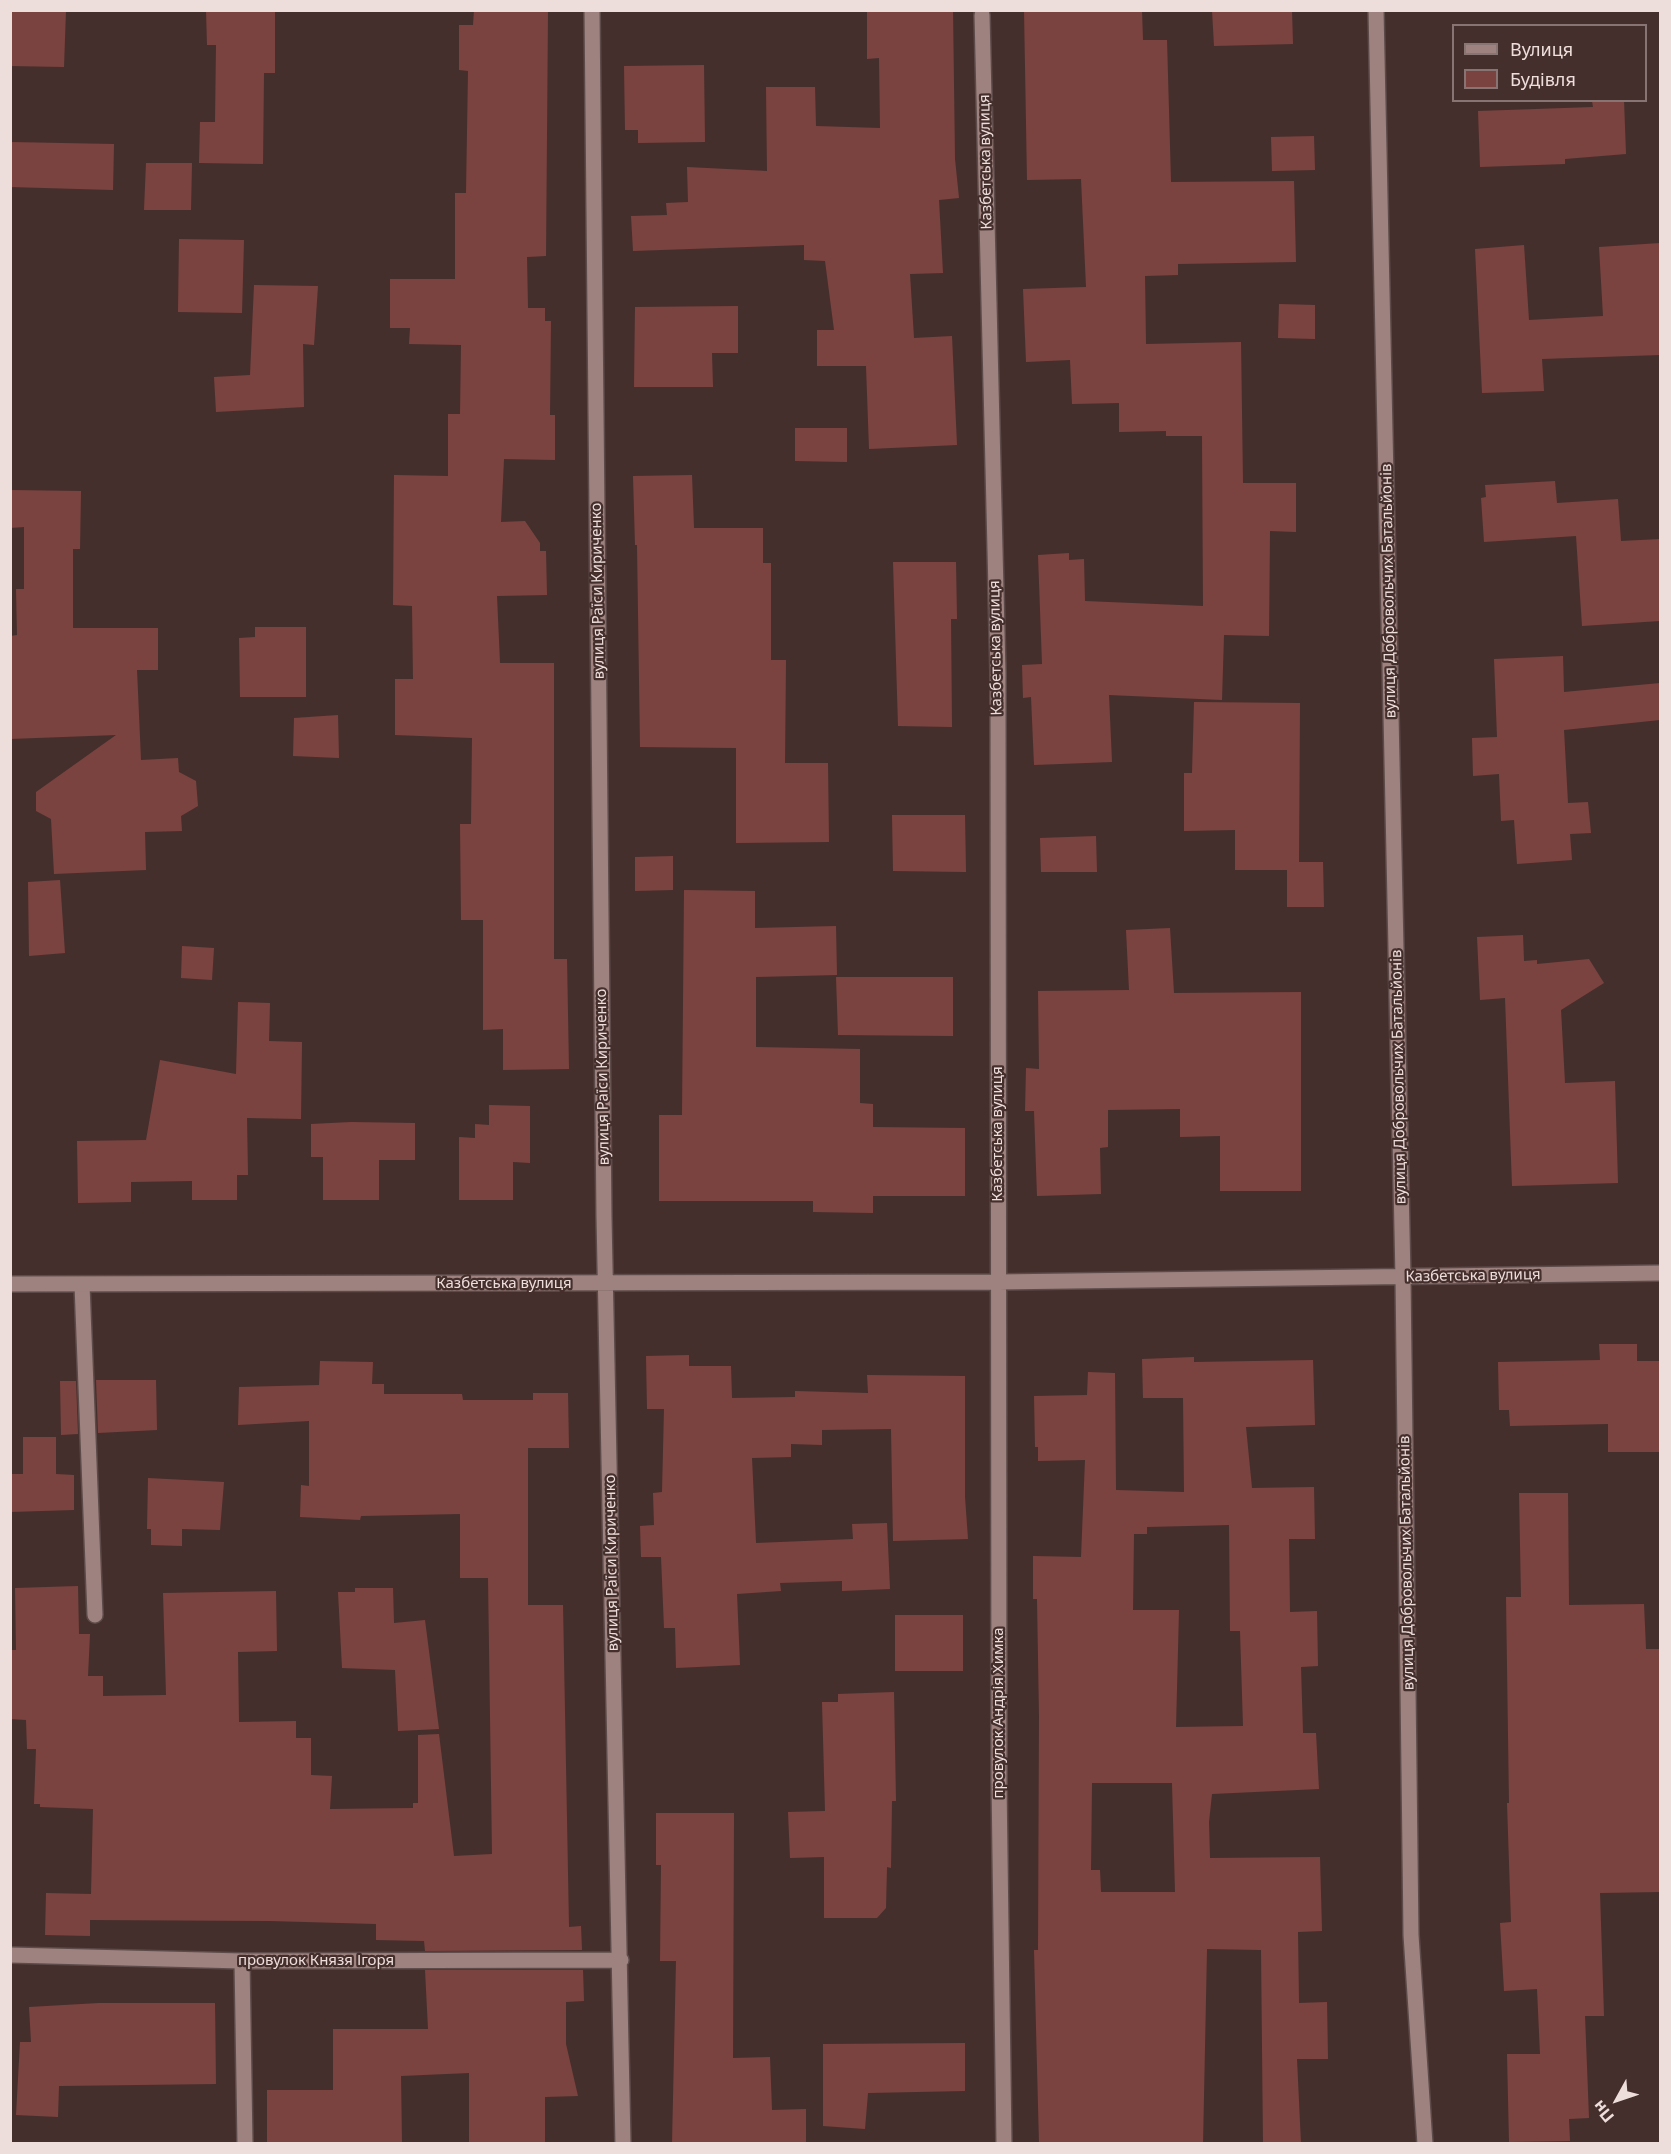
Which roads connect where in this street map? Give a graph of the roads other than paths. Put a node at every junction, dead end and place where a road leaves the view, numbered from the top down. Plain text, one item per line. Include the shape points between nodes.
1 (592, 10) edge
2 (1376, 10) edge
3 (982, 15) dead end
4 (1660, 1273) edge
5 (1403, 1277) junction
6 (998, 1282) junction
7 (605, 1283) junction
8 (10, 1284) edge
9 (82, 1285) junction
10 (95, 1615) dead end
11 (10, 1955) edge
12 (621, 1960) junction
13 (243, 1961) junction
14 (245, 2144) edge
15 (623, 2144) edge
16 (1004, 2144) edge
17 (1425, 2144) edge

1 - 7 street, вулиця Раїси Кириченко
2 - 5 street, вулиця Добровольчих Батальйонів
3 - 6 street, Казбетська вулиця via 998,673
4 - 5 street, Казбетська вулиця
5 - 6 street, Казбетська вулиця
5 - 17 street, вулиця Добровольчих Батальйонів via 1412,1935
6 - 7 street, Казбетська вулиця
6 - 16 street, провулок Андрія Химка
7 - 9 street, Казбетська вулиця
7 - 12 street, вулиця Раїси Кириченко
8 - 9 street, Казбетська вулиця
9 - 10 street
11 - 13 street, провулок Князя Ігоря
12 - 13 street, провулок Князя Ігоря
12 - 15 street, вулиця Раїси Кириченко
13 - 14 street

